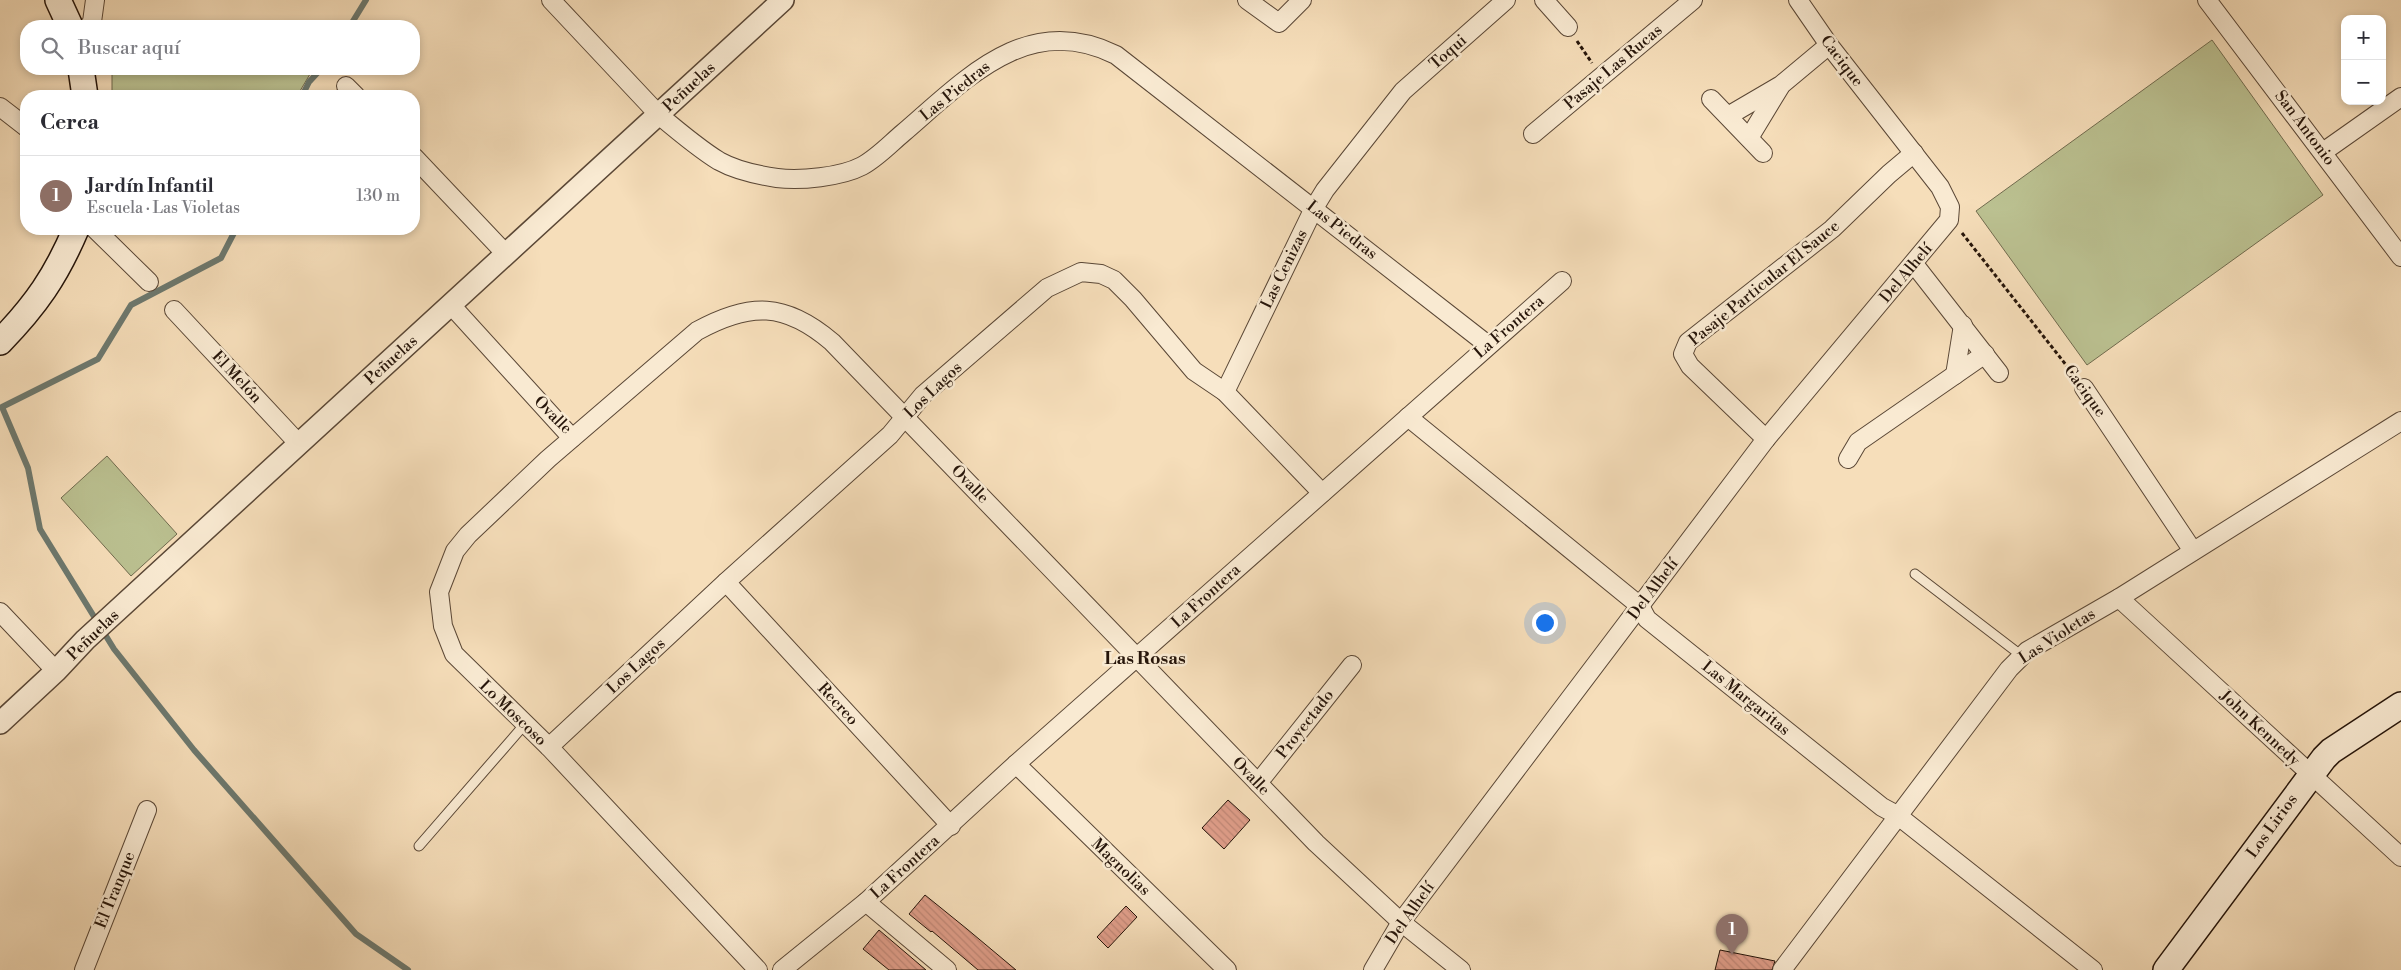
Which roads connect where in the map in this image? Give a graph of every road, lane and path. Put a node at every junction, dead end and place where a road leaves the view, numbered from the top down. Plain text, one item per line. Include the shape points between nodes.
1 (58, 0) edge
2 (95, 0) edge
3 (551, 0) edge
4 (783, 0) edge
5 (1247, 0) edge
6 (1302, 0) edge
7 (1506, 0) edge
8 (1544, 0) edge
9 (1693, 0) edge
10 (1798, 0) edge
11 (2215, 3) edge
12 (67, 20) edge
13 (92, 20) edge
14 (1568, 27) joint
15 (1829, 45) junction
16 (82, 75) edge
17 (1601, 76) junction
18 (1781, 85) junction
19 (83, 90) edge
20 (2401, 97) edge
21 (1711, 99) dead end
22 (1390, 104) joint
23 (0, 108) edge
24 (659, 115) junction
25 (1728, 116) junction
26 (20, 123) edge
27 (1534, 134) dead end
28 (1749, 138) junction
29 (1763, 152) dead end
30 (2323, 152) junction
31 (1914, 153) junction
32 (420, 163) edge
33 (1314, 208) junction
34 (1949, 220) joint
35 (73, 235) edge
36 (100, 235) edge
37 (1968, 239) dead end
38 (506, 254) junction
39 (2401, 257) edge
40 (1914, 264) junction
41 (1562, 281) dead end
42 (149, 282) dead end
43 (451, 305) junction
44 (174, 310) dead end
45 (1963, 325) junction
46 (0, 342) edge
47 (1488, 345) junction
48 (1985, 354) junction
49 (1999, 373) dead end
50 (1954, 375) junction
51 (2084, 388) joint
52 (1225, 392) junction
53 (905, 416) junction
54 (1408, 418) junction
55 (2401, 421) edge
56 (572, 438) junction
57 (1766, 439) junction
58 (299, 444) junction
59 (1848, 459) dead end
60 (1322, 493) junction
61 (2193, 551) junction
62 (1916, 574) dead end
63 (726, 582) junction
64 (2118, 598) junction
65 (1640, 606) junction
66 (0, 612) edge
67 (2022, 656) junction
68 (1136, 659) junction
69 (1352, 665) dead end
70 (56, 671) junction
71 (2401, 705) edge
72 (0, 723) edge
73 (525, 724) junction
74 (549, 747) junction
75 (1016, 764) junction
76 (2310, 774) junction
77 (1258, 783) junction
78 (147, 810) dead end
79 (1897, 815) junction
80 (950, 826) junction
81 (419, 846) dead end
82 (2401, 857) edge
83 (866, 902) junction
84 (1401, 922) junction
85 (84, 970) edge
86 (758, 970) edge
87 (782, 970) edge
88 (947, 970) edge
89 (1227, 970) edge
90 (1373, 970) edge
91 (1460, 970) edge
92 (1782, 970) edge
93 (2093, 970) edge
94 (2166, 970) edge

1 - 12 main road
2 - 13 street
3 - 24 street, Las Piedras
4 - 24 street, Peñuelas
5 - 6 street via 1278,23
7 - 22 street, Toqui
8 - 14 street
9 - 17 street, Pasaje Las Rucas
10 - 15 street, Cacique
11 - 30 street, San Antonio
14 - 17 path
15 - 18 street
15 - 31 street, Cacique
16 - 19 main road
17 - 27 street, Pasaje Las Rucas
18 - 25 street
18 - 28 street
20 - 30 street
21 - 25 street
22 - 33 street, Las Cenizas
23 - 26 street
24 - 33 street, Las Piedras via 720,161 750,174 790,180 830,176 862,166 975,71 1003,53 1034,42 1070,40 1094,44 1116,55
24 - 38 street, Peñuelas
25 - 28 street
28 - 29 street
30 - 39 street, San Antonio
31 - 34 street, Cacique via 1943,193 1950,207
31 - 57 street, Pasaje Particular El Sauce via 1832,229 1688,342 1683,354 1690,366
32 - 38 street
33 - 47 street, Las Piedras
33 - 52 street, Las Cenizas
34 - 40 street, Del Alhelí
35 - 46 main road via 46,289 29,313
36 - 42 street
37 - 51 path, Cacique
38 - 43 street, Peñuelas
40 - 45 street
40 - 57 street, Del Alhelí
41 - 47 street, La Frontera
43 - 56 street, Ovalle
43 - 58 street, Peñuelas
44 - 58 street, El Melón
45 - 48 street
45 - 50 street
47 - 54 street, La Frontera
48 - 49 street
48 - 50 street
50 - 59 street via 1858,442
51 - 61 street, Cacique
52 - 53 street, Los Lagos via 1194,371 1114,280 1101,274 1081,272 1046,288 923,395
52 - 60 street, Los Lagos
53 - 56 street, Ovalle via 816,329 794,316 756,309 718,320 697,331
53 - 63 street, Los Lagos via 890,435
53 - 68 street, Ovalle
54 - 60 street, La Frontera
54 - 65 street, Las Margaritas
55 - 61 street, Las Violetas
56 - 73 street, Lo Moscoso via 468,535 455,551 439,592 444,626 454,654
57 - 65 street, Del Alhelí
58 - 70 street, Peñuelas via 85,640
60 - 68 street, La Frontera
61 - 64 street, Las Violetas
62 - 67 lane
63 - 74 street, Los Lagos
63 - 80 street, Recreo
64 - 67 street, Las Violetas
64 - 76 street, John Kennedy
65 - 79 street, Las Margaritas via 1647,619 1882,807
65 - 84 street, Del Alhelí
66 - 70 street
67 - 79 street, Las Violetas via 2008,669
68 - 75 street, La Frontera
68 - 77 street, Ovalle
69 - 77 street, Proyectado
70 - 72 street, Peñuelas
71 - 76 main road, Los Lirios via 2331,750
73 - 74 street, Lo Moscoso
73 - 81 lane
74 - 86 street, Lo Moscoso
75 - 80 street, La Frontera
75 - 89 street, Magnolias
76 - 82 street, John Kennedy
76 - 94 main road, Los Lirios
77 - 84 street, Ovalle via 1316,843
78 - 85 street, El Tranque
79 - 92 street, Las Violetas
79 - 93 street, Las Margaritas
80 - 83 street, La Frontera
83 - 87 street, La Frontera
83 - 88 street
84 - 90 street, Del Alhelí
84 - 91 street, Ovalle

